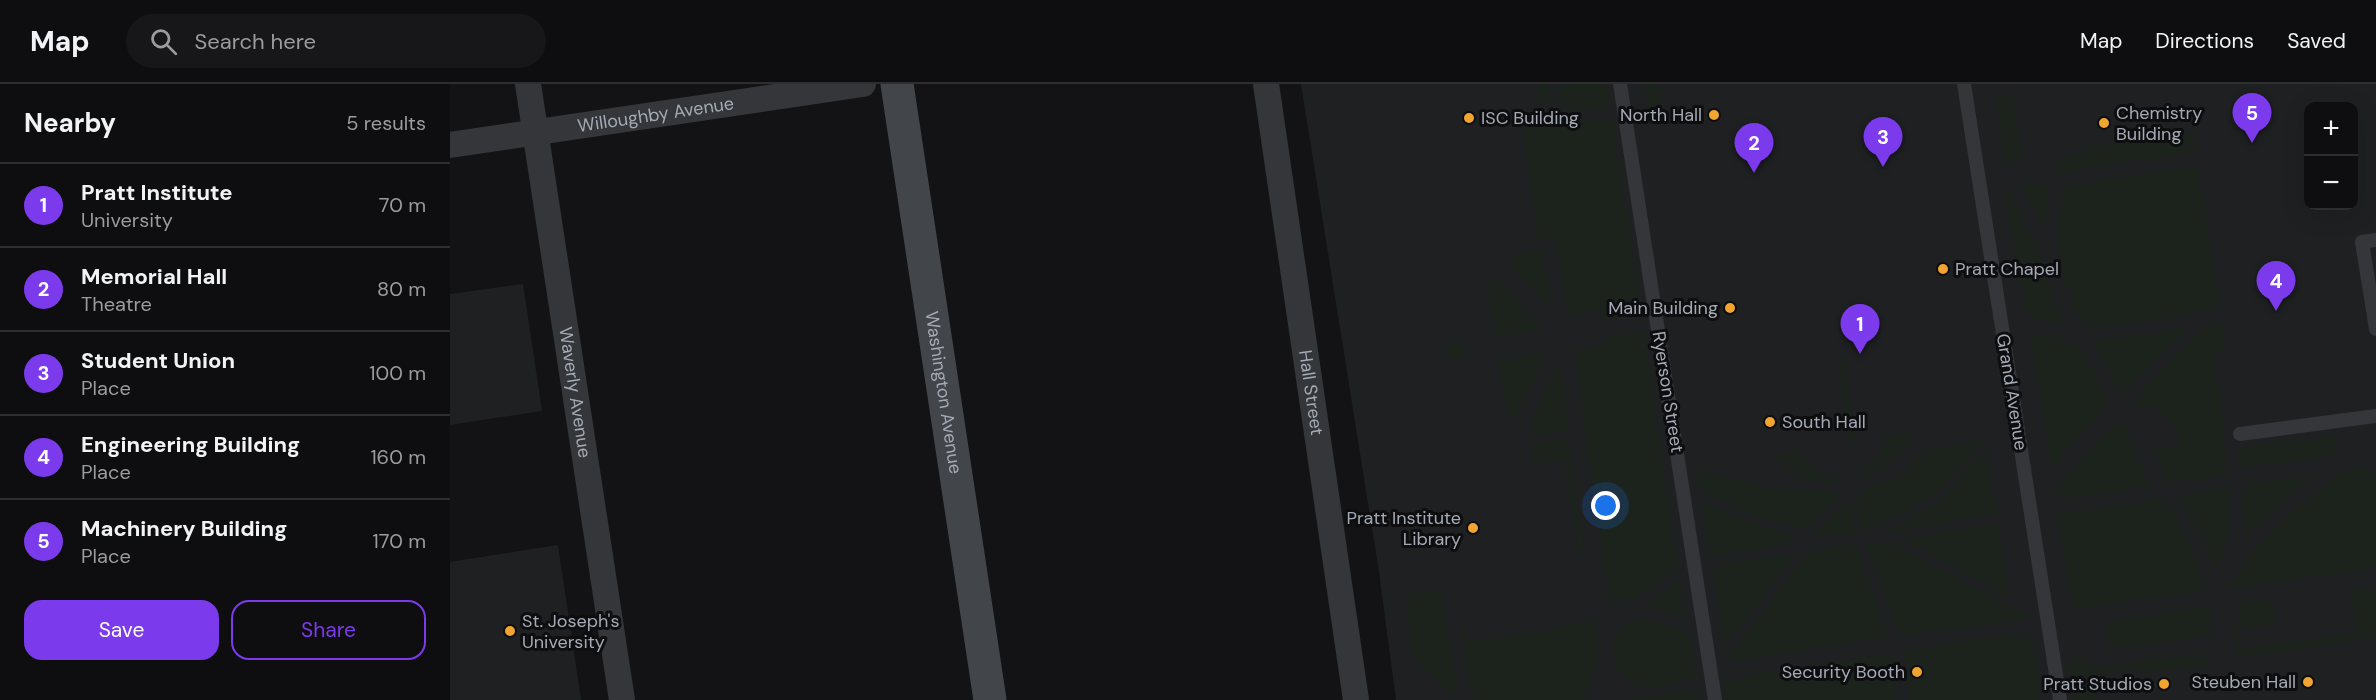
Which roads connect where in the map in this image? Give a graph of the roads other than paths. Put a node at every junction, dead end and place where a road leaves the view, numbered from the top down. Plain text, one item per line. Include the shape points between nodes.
1 (528, 84) edge
2 (863, 84) edge
3 (897, 84) edge
4 (1266, 84) edge
5 (1620, 84) edge
6 (1964, 84) edge
7 (536, 134) junction
8 (450, 145) edge
9 (2369, 241) edge
10 (2376, 329) edge
11 (2376, 416) edge
12 (2240, 434) dead end
13 (622, 700) edge
14 (990, 700) edge
15 (1356, 700) edge
16 (1715, 700) edge
17 (2060, 700) edge

1 - 7 street, Waverly Avenue
2 - 7 street, Willoughby Avenue
3 - 14 main road, Washington Avenue
4 - 15 street, Hall Street
5 - 16 lane, Ryerson Street
6 - 17 lane, Grand Avenue
7 - 8 street, Willoughby Avenue
7 - 13 street, Waverly Avenue
9 - 10 lane
11 - 12 lane

